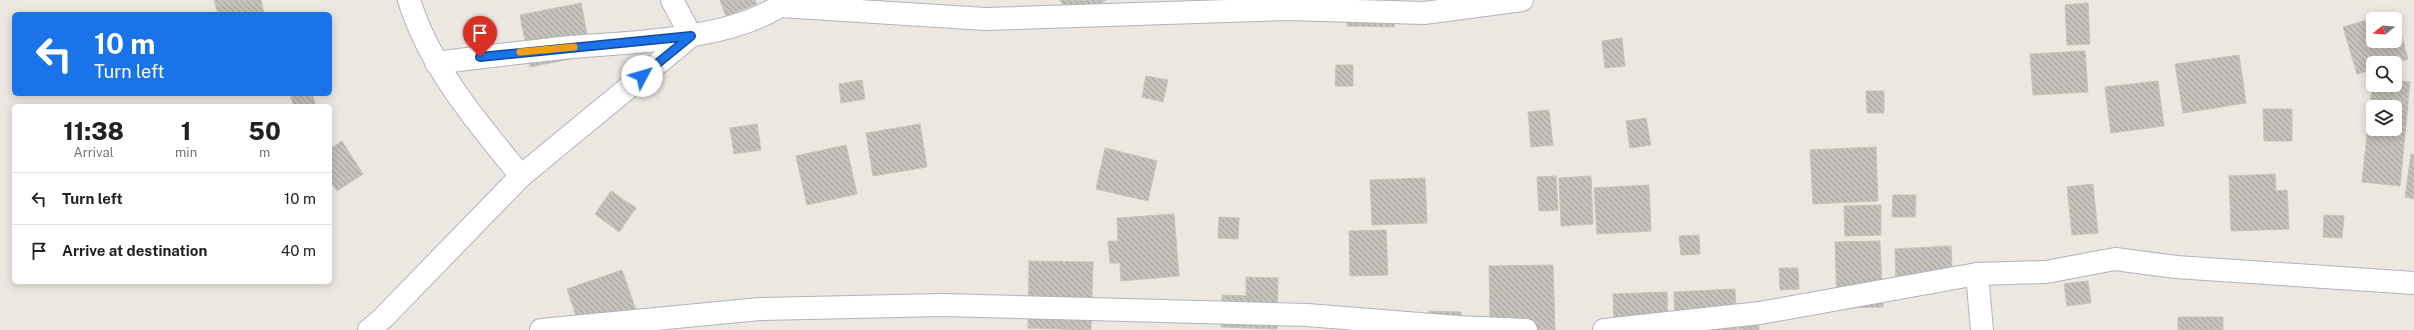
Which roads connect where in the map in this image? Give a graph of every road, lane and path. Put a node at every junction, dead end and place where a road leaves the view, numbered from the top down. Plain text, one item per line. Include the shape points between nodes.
1 (409, 0) edge
2 (672, 0) edge
3 (1522, 0) edge
4 (784, 3) edge
5 (691, 36) junction
6 (436, 63) junction
7 (521, 176) junction
8 (1977, 274) junction
9 (2414, 283) edge
10 (1170, 321) edge
11 (1307, 322) edge
12 (1761, 322) edge
13 (369, 330) edge
14 (541, 330) edge
15 (1526, 330) edge
16 (1604, 330) edge
17 (1982, 330) edge

1 - 6 street
2 - 5 street
3 - 4 street via 1424,13 1288,9 985,19
4 - 5 street via 740,24
5 - 6 street via 510,53
5 - 7 street
6 - 7 street via 475,120
7 - 13 street
8 - 9 street via 2046,272 2115,259 2176,266
8 - 12 street
8 - 17 street
10 - 11 street
10 - 14 street via 943,305 760,309
11 - 15 street
12 - 16 street

